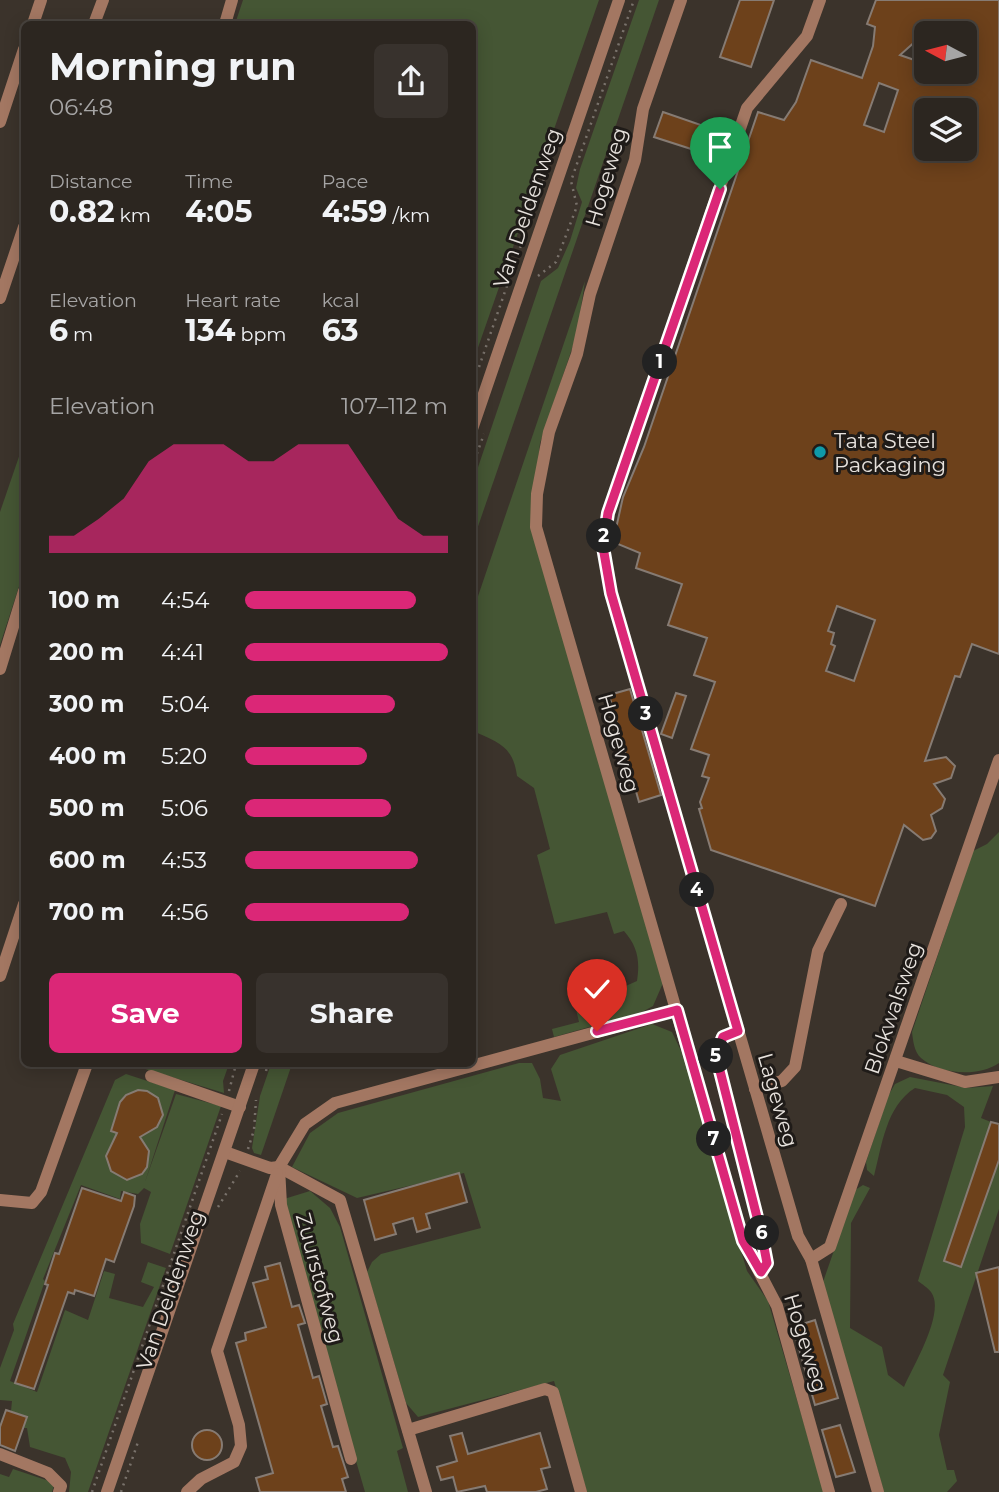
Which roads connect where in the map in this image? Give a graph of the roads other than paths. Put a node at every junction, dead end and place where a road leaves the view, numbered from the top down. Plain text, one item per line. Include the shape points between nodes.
1 (41, 0) edge
2 (103, 0) edge
3 (232, 0) edge
4 (619, 0) edge
5 (681, 0) edge
6 (820, 0) edge
7 (34, 21) edge
8 (95, 21) edge
9 (226, 21) edge
10 (21, 58) edge
11 (0, 74) edge
12 (14, 79) junction
13 (0, 122) edge
14 (21, 236) edge
15 (0, 298) edge
16 (479, 429) edge
17 (21, 602) edge
18 (0, 668) edge
19 (999, 760) edge
20 (841, 904) dead end
21 (21, 913) edge
22 (0, 976) edge
23 (677, 1010) junction
24 (738, 1031) junction
25 (895, 1061) junction
26 (476, 1065) edge
27 (86, 1067) edge
28 (253, 1067) edge
29 (467, 1067) edge
30 (151, 1076) dead end
31 (999, 1077) edge
32 (755, 1089) junction
33 (240, 1107) junction
34 (225, 1153) junction
35 (279, 1167) junction
36 (0, 1200) edge
37 (811, 1259) junction
38 (761, 1272) junction
39 (408, 1430) junction
40 (0, 1454) edge
41 (351, 1459) dead end
42 (59, 1492) edge
43 (107, 1492) edge
44 (187, 1492) edge
45 (426, 1492) edge
46 (580, 1492) edge
47 (829, 1492) edge
48 (878, 1492) edge

1 - 7 lane
2 - 8 lane
3 - 9 lane
4 - 16 lane, Van Deldenweg
5 - 23 lane, Hogeweg via 643,110 635,160 549,432 536,527
6 - 24 lane, Lageweg via 807,36 747,108 608,513 603,547 611,593
10 - 12 lane
11 - 12 lane
12 - 13 lane
14 - 15 lane
17 - 18 lane
19 - 25 lane, Blokwalsweg
20 - 32 lane via 818,951 795,1067 782,1081
21 - 22 lane
23 - 26 lane
23 - 38 lane, Hogeweg via 743,1241
24 - 32 lane, Lageweg
24 - 38 lane via 723,1037 716,1055 762,1237 767,1263
25 - 31 lane via 965,1082
25 - 37 lane, Blokwalsweg via 830,1247
27 - 36 lane via 41,1192 32,1203
28 - 33 lane, Van Deldenweg
29 - 35 lane via 335,1103 305,1124
30 - 33 lane
32 - 37 lane, Lageweg via 798,1236
33 - 34 lane, Van Deldenweg
34 - 35 lane
34 - 43 lane, Van Deldenweg
35 - 39 lane via 340,1200
35 - 41 lane, Zuurstofweg via 284,1227
35 - 44 lane via 217,1351 241,1446 233,1462
37 - 48 lane, Lageweg
38 - 47 lane, Hogeweg via 777,1306
39 - 45 lane
39 - 46 lane via 545,1389 553,1392
40 - 42 lane via 48,1473 61,1486

